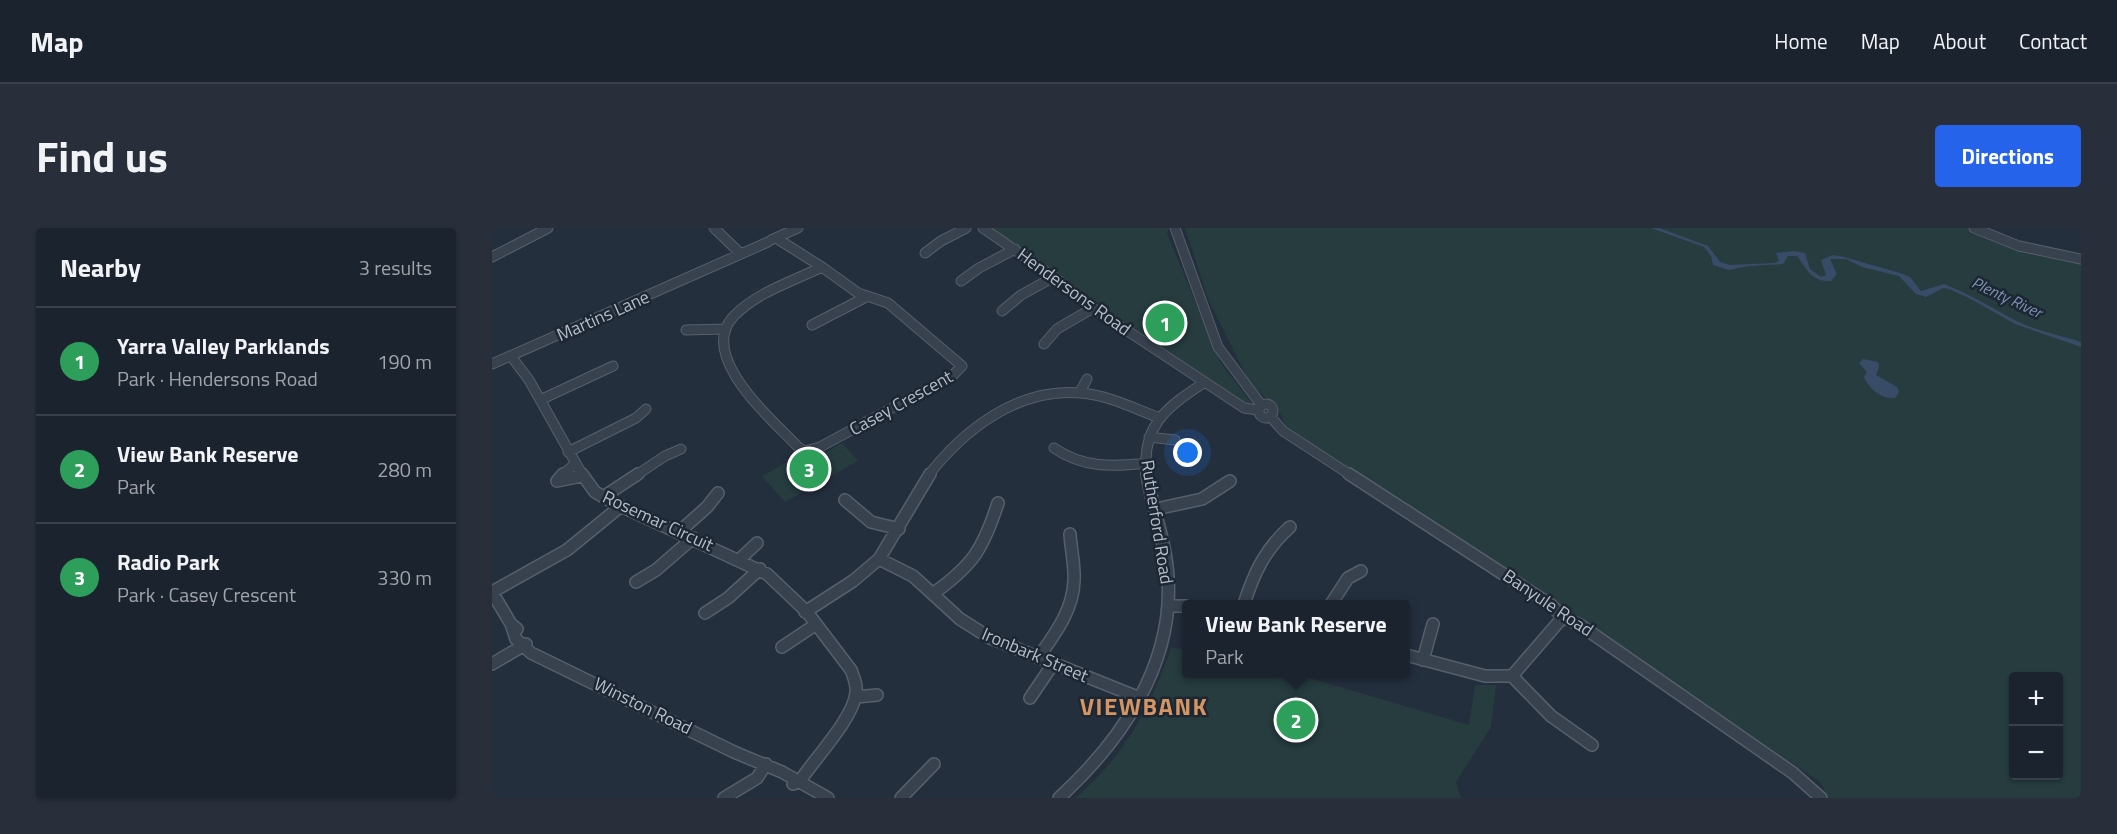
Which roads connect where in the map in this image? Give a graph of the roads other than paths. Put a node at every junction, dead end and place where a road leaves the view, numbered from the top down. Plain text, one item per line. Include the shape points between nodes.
1 (548, 228) edge
2 (714, 228) edge
3 (798, 228) edge
4 (966, 228) edge
5 (982, 228) edge
6 (1175, 228) edge
7 (1974, 228) edge
8 (775, 238) junction
9 (1015, 249) junction
10 (739, 251) junction
11 (926, 253) dead end
12 (492, 256) edge
13 (2081, 259) edge
14 (820, 266) junction
15 (1052, 278) junction
16 (961, 281) dead end
17 (866, 297) junction
18 (1093, 308) junction
19 (1002, 311) dead end
20 (810, 325) dead end
21 (725, 329) junction
22 (686, 330) dead end
23 (1044, 344) dead end
24 (512, 356) junction
25 (492, 364) edge
26 (613, 366) dead end
27 (1087, 379) dead end
28 (1205, 382) junction
29 (1080, 392) junction
30 (540, 400) junction
31 (1260, 408) junction
32 (646, 409) dead end
33 (1160, 417) junction
34 (1149, 436) junction
35 (1175, 440) dead end
36 (1054, 448) dead end
37 (681, 449) dead end
38 (568, 452) junction
39 (1146, 463) junction
40 (575, 464) junction
41 (582, 476) junction
42 (1230, 481) dead end
43 (718, 493) dead end
44 (603, 497) junction
45 (845, 500) dead end
46 (998, 503) dead end
47 (621, 507) junction
48 (1156, 509) junction
49 (1290, 527) dead end
50 (898, 529) junction
51 (679, 532) junction
52 (1070, 534) dead end
53 (693, 538) junction
54 (757, 543) dead end
55 (740, 559) junction
56 (879, 559) junction
57 (760, 569) junction
58 (1361, 571) dead end
59 (636, 582) dead end
60 (492, 592) edge
61 (934, 593) junction
62 (1245, 600) edge
63 (1334, 600) edge
64 (1168, 606) junction
65 (1182, 606) edge
66 (805, 612) junction
67 (705, 613) dead end
68 (1563, 617) junction
69 (1433, 624) dead end
70 (815, 625) junction
71 (523, 646) junction
72 (782, 647) dead end
73 (1410, 656) edge
74 (1038, 657) junction
75 (1423, 660) junction
76 (492, 664) edge
77 (1053, 664) junction
78 (1512, 676) junction
79 (877, 695) dead end
80 (856, 697) junction
81 (1030, 698) dead end
82 (1140, 698) junction
83 (1592, 745) dead end
84 (934, 764) dead end
85 (763, 767) junction
86 (796, 781) junction
87 (724, 798) edge
88 (828, 798) edge
89 (901, 798) edge
90 (1059, 798) edge
91 (1821, 798) edge

1 - 12 street
2 - 10 street
3 - 8 street, Martins Lane
4 - 11 street
5 - 9 street, Hendersons Road
6 - 31 street via 1218,347
7 - 13 street via 2019,246
8 - 10 street, Martins Lane
8 - 14 street, Casey Crescent
9 - 15 street, Hendersons Road
9 - 16 street
10 - 24 street, Martins Lane via 714,266
14 - 17 street, Casey Crescent
14 - 21 street via 744,308
15 - 18 street, Hendersons Road
15 - 19 street
17 - 20 street
17 - 21 street, Casey Crescent via 891,305 962,368 812,451 801,449 736,380 724,340
18 - 23 street via 1057,329
18 - 28 street, Hendersons Road
21 - 22 street
24 - 25 street, Martins Lane
24 - 30 street, Rosemar Circuit
26 - 30 street
27 - 29 street
28 - 31 street, Hendersons Road via 1244,408
28 - 33 street, Rutherford Road
29 - 33 street
29 - 50 street via 1034,397 979,426 934,468
30 - 38 street, Rosemar Circuit
31 - 68 street, Banyule Road via 1262,416 1270,416 1283,430 1551,605
32 - 38 street via 636,418
33 - 34 street, Rutherford Road
34 - 35 street
34 - 39 street, Rutherford Road
36 - 39 street via 1067,458 1094,466
37 - 44 street
38 - 40 street, Rosemar Circuit
39 - 48 street, Rutherford Road
40 - 41 street, Rosemar Circuit
40 - 41 street via 557,481
41 - 44 street, Rosemar Circuit
42 - 48 street via 1202,499
43 - 51 street
44 - 47 street, Rosemar Circuit
45 - 50 street via 871,522
46 - 61 street via 979,553 960,574
47 - 51 street, Rosemar Circuit
47 - 60 street via 567,550
48 - 64 street, Rutherford Road via 1168,561
49 - 62 street via 1269,544
50 - 56 street
51 - 53 street, Rosemar Circuit
52 - 74 street via 1074,580 1071,602
53 - 55 street, Rosemar Circuit
53 - 59 street
54 - 55 street
55 - 57 street, Rosemar Circuit
56 - 61 street, Ironbark Street via 913,576
56 - 66 street
57 - 66 street, Rosemar Circuit via 784,586
57 - 67 street
58 - 63 street via 1348,578
60 - 71 street
61 - 74 street, Ironbark Street via 973,629
64 - 65 street
64 - 82 street, Rutherford Road via 1160,648
66 - 70 street, Rosemar Circuit
68 - 78 street
68 - 91 street, Banyule Road via 1580,624 1793,773
69 - 75 street
70 - 72 street
70 - 80 street, Rosemar Circuit via 854,675
71 - 76 street
71 - 85 street, Winston Road via 534,655
73 - 75 street
74 - 77 street, Ironbark Street
75 - 78 street via 1485,676
77 - 81 street
77 - 82 street, Ironbark Street
78 - 83 street via 1551,716
79 - 80 street
80 - 86 street via 845,721
82 - 90 street, Rutherford Road via 1107,751
84 - 89 street
85 - 86 street, Winston Road
85 - 87 street via 757,778
86 - 88 street, Winston Road

